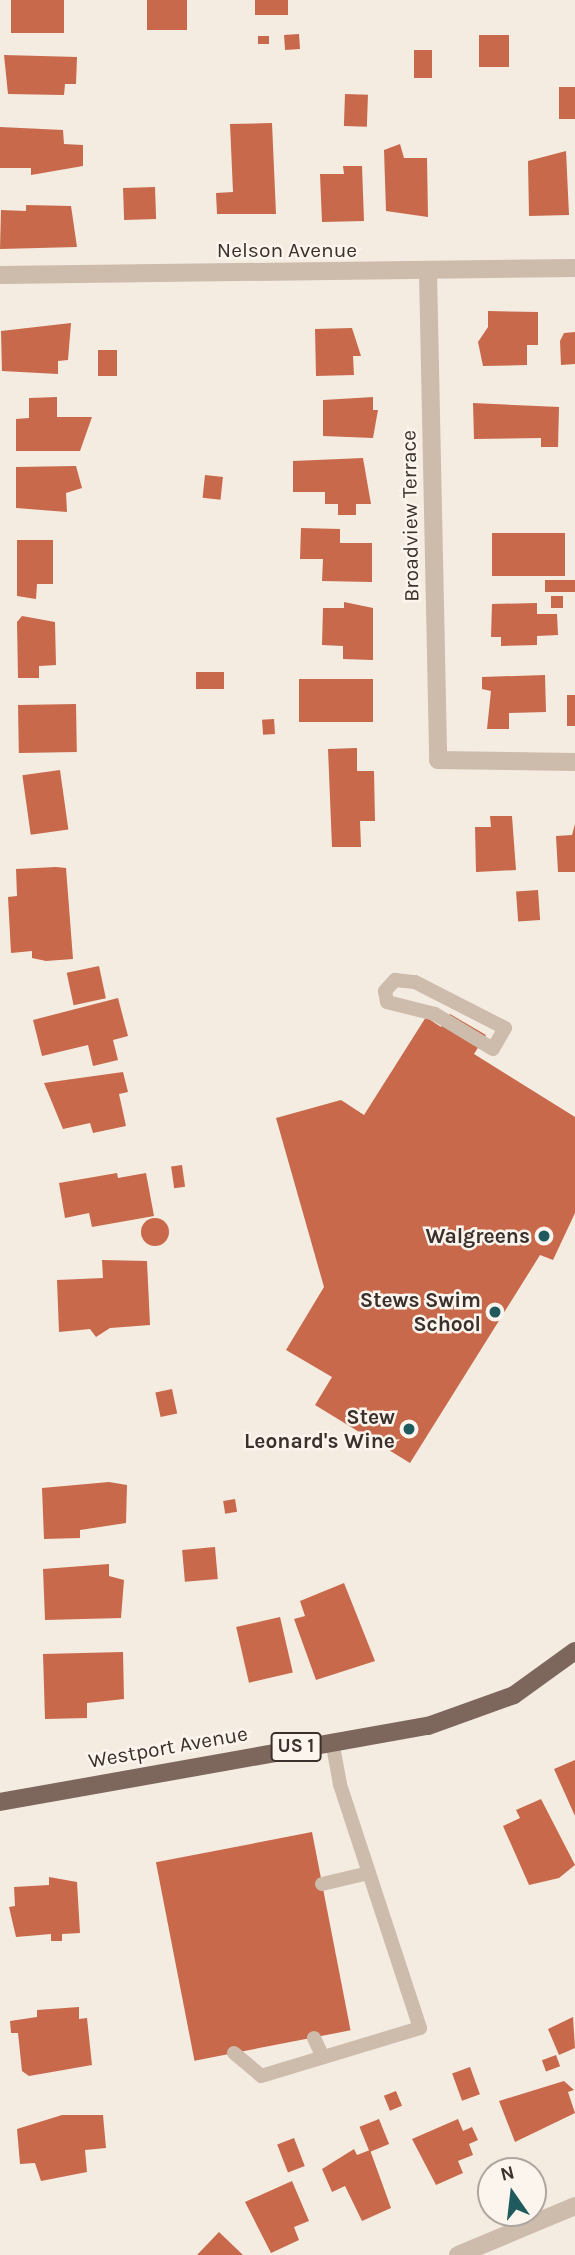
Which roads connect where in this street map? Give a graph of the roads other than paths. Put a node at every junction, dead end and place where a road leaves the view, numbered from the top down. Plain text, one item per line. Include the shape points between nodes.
1 (575, 268) edge
2 (428, 272) junction
3 (0, 275) edge
4 (575, 762) edge
5 (505, 1028) joint
6 (575, 1651) edge
7 (332, 1741) junction
8 (0, 1802) edge
9 (369, 1872) junction
10 (321, 1884) dead end
11 (314, 2038) dead end
12 (234, 2053) dead end
13 (323, 2057) junction
14 (575, 2206) edge
15 (458, 2255) edge

1 - 2 street, Nelson Avenue
2 - 3 street, Nelson Avenue
2 - 4 street, Broadview Terrace via 438,760
5 - 5 lane via 493,1048 435,1014 387,1002 385,991 396,980 415,982
6 - 7 main road, Westport Avenue / US 1 via 514,1695 428,1726
7 - 8 main road, Westport Avenue / US 1
7 - 9 lane
9 - 10 lane
9 - 13 lane via 420,2028
11 - 13 lane
12 - 13 lane via 261,2076
14 - 15 street

